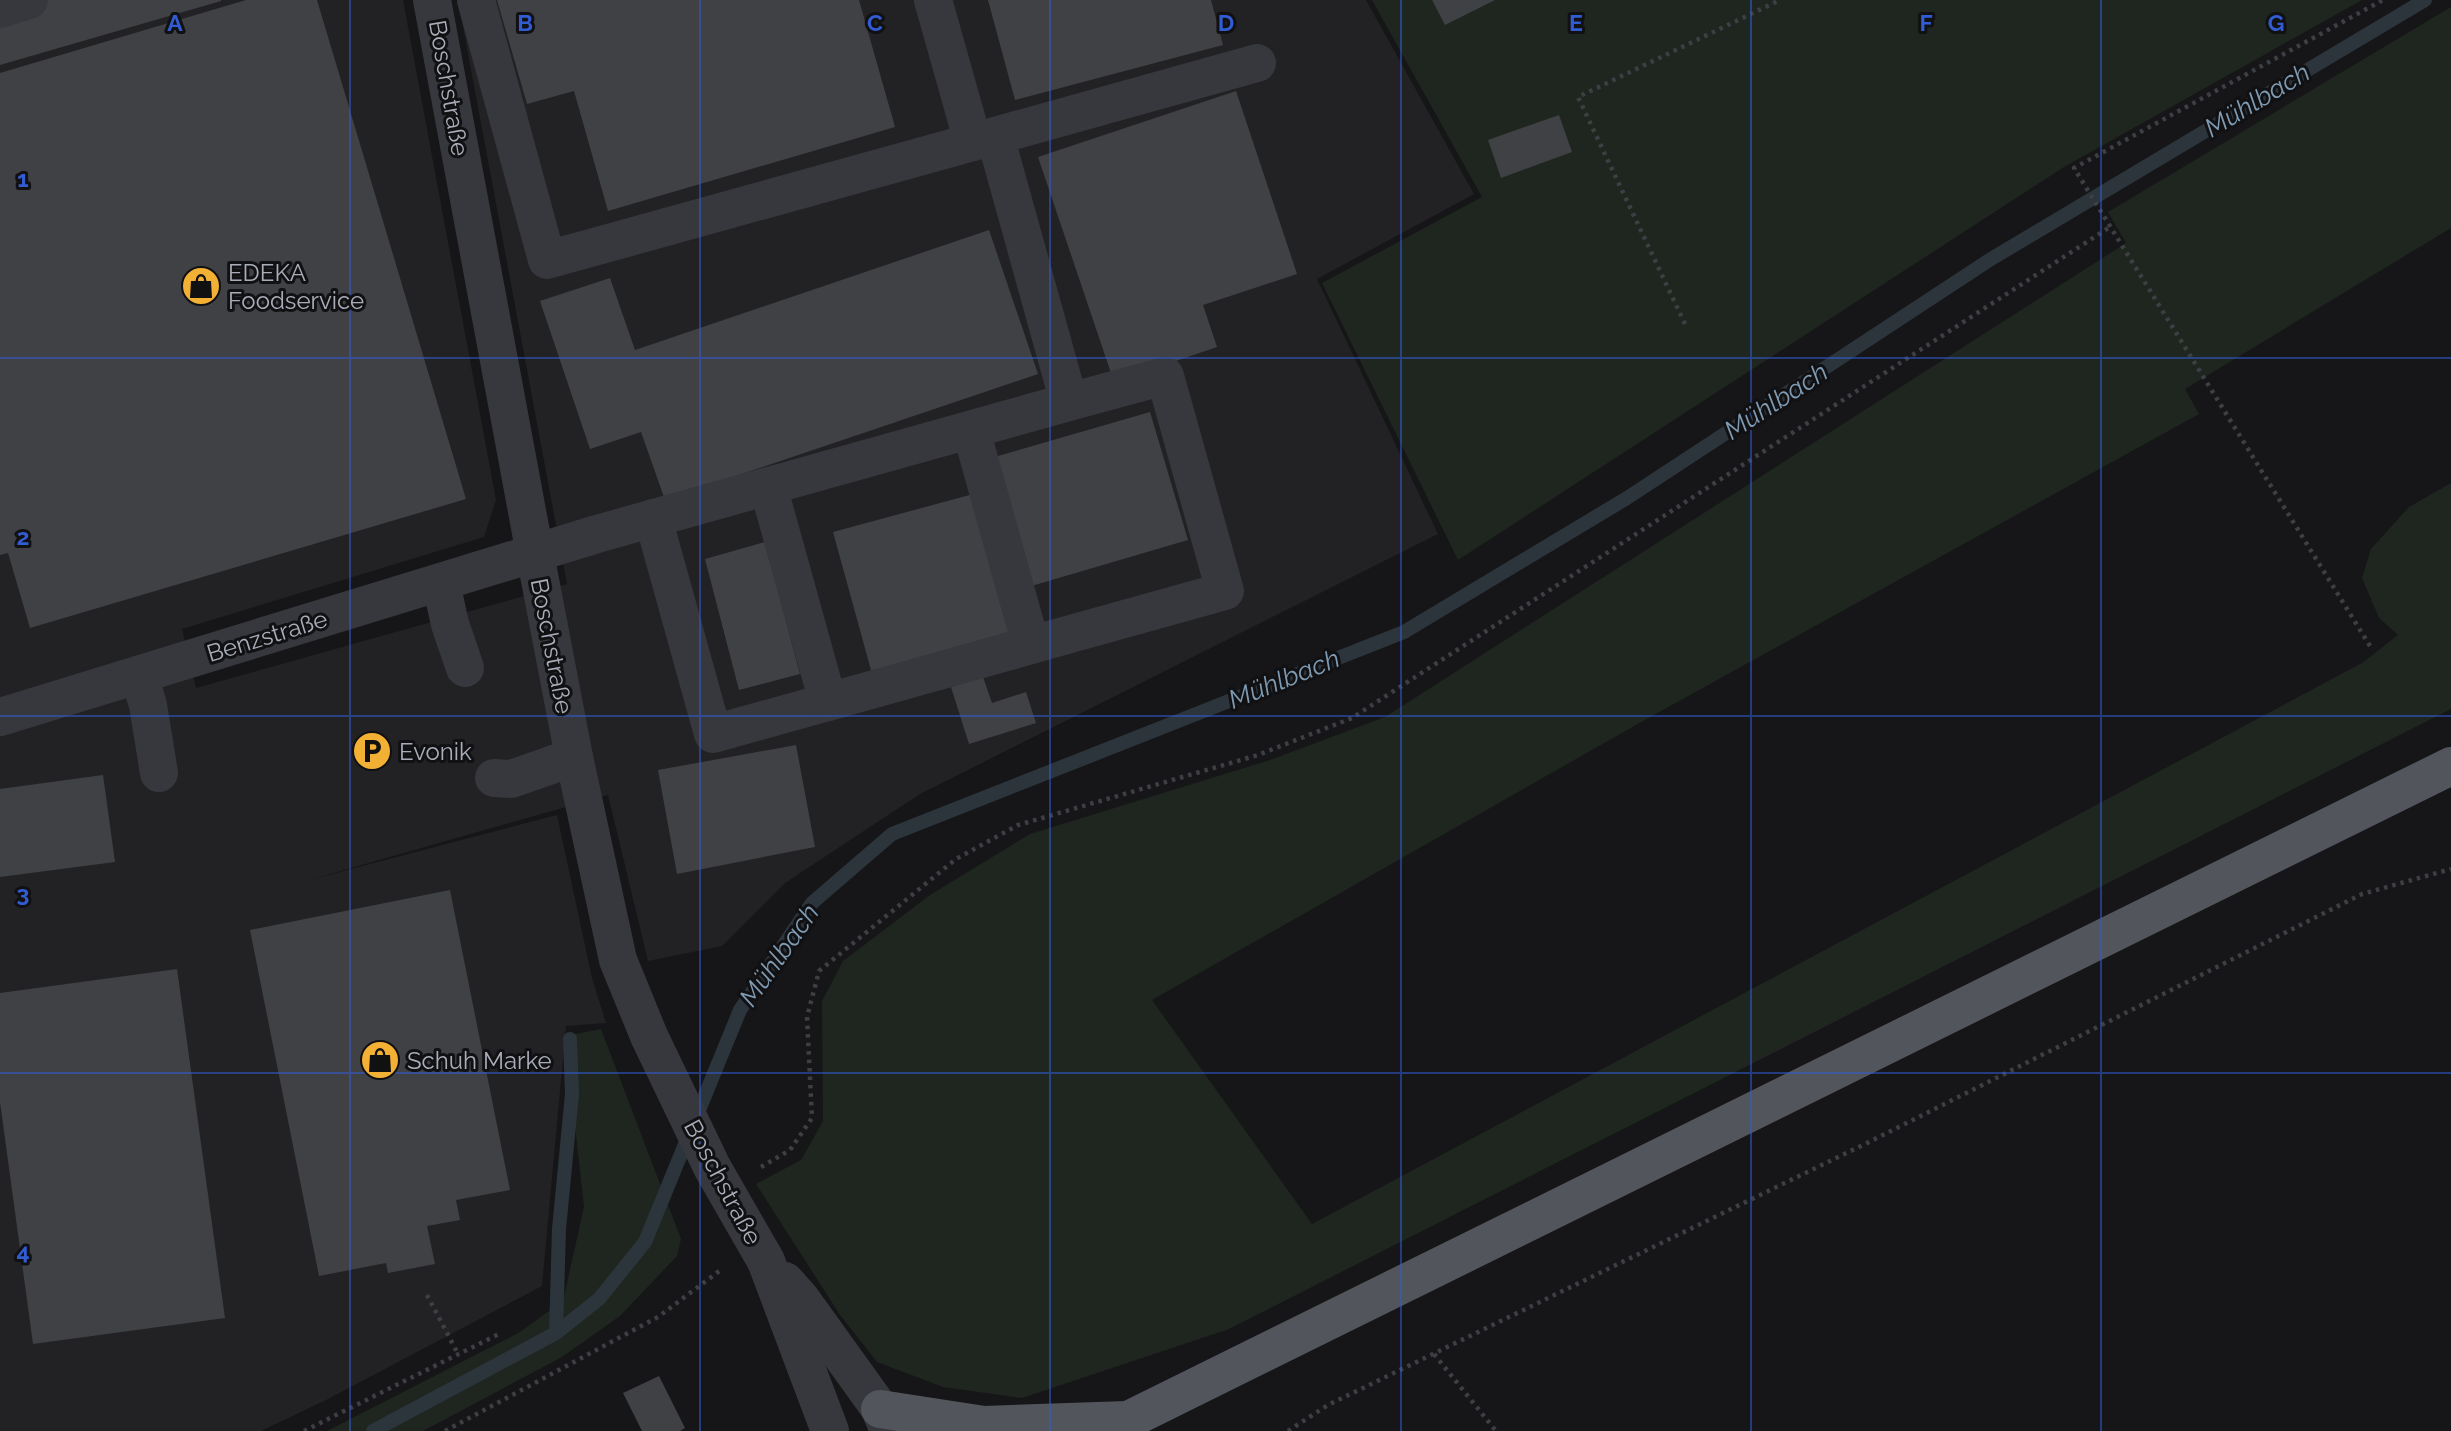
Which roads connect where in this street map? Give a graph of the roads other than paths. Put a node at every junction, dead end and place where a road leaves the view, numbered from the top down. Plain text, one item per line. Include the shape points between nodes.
1 (29, 0) edge
2 (432, 0) edge
3 (475, 0) edge
4 (933, 0) edge
5 (0, 9) edge
6 (1257, 63) dead end
7 (984, 139) junction
8 (1069, 402) junction
9 (971, 430) junction
10 (768, 486) junction
11 (653, 518) junction
12 (534, 554) junction
13 (441, 583) junction
14 (1031, 645) junction
15 (465, 668) dead end
16 (139, 674) junction
17 (828, 702) junction
18 (0, 717) edge
19 (574, 757) junction
20 (2451, 766) edge
21 (159, 773) dead end
22 (494, 778) dead end
23 (761, 1252) junction
24 (884, 1420) edge
25 (1116, 1426) edge
26 (830, 1431) edge

1 - 5 street
2 - 12 street, Boschstraße
3 - 7 street via 547,260
4 - 7 street
6 - 7 street
7 - 8 street
8 - 9 street, Benzstraße
8 - 14 street, Benzstraße via 1165,376 1225,592
9 - 10 street, Benzstraße
9 - 14 street
10 - 11 street, Benzstraße
10 - 17 street
11 - 12 street, Benzstraße
11 - 17 street via 713,734
12 - 13 street, Benzstraße
12 - 19 street, Boschstraße
13 - 15 street
13 - 16 street, Benzstraße
14 - 17 street
16 - 18 street, Benzstraße
16 - 21 street
19 - 22 street via 511,779
19 - 23 street, Boschstraße via 618,960 680,1100
20 - 25 main road
23 - 24 street, Boschstraße via 801,1299
23 - 26 street, Boschstraße
24 - 25 main road

